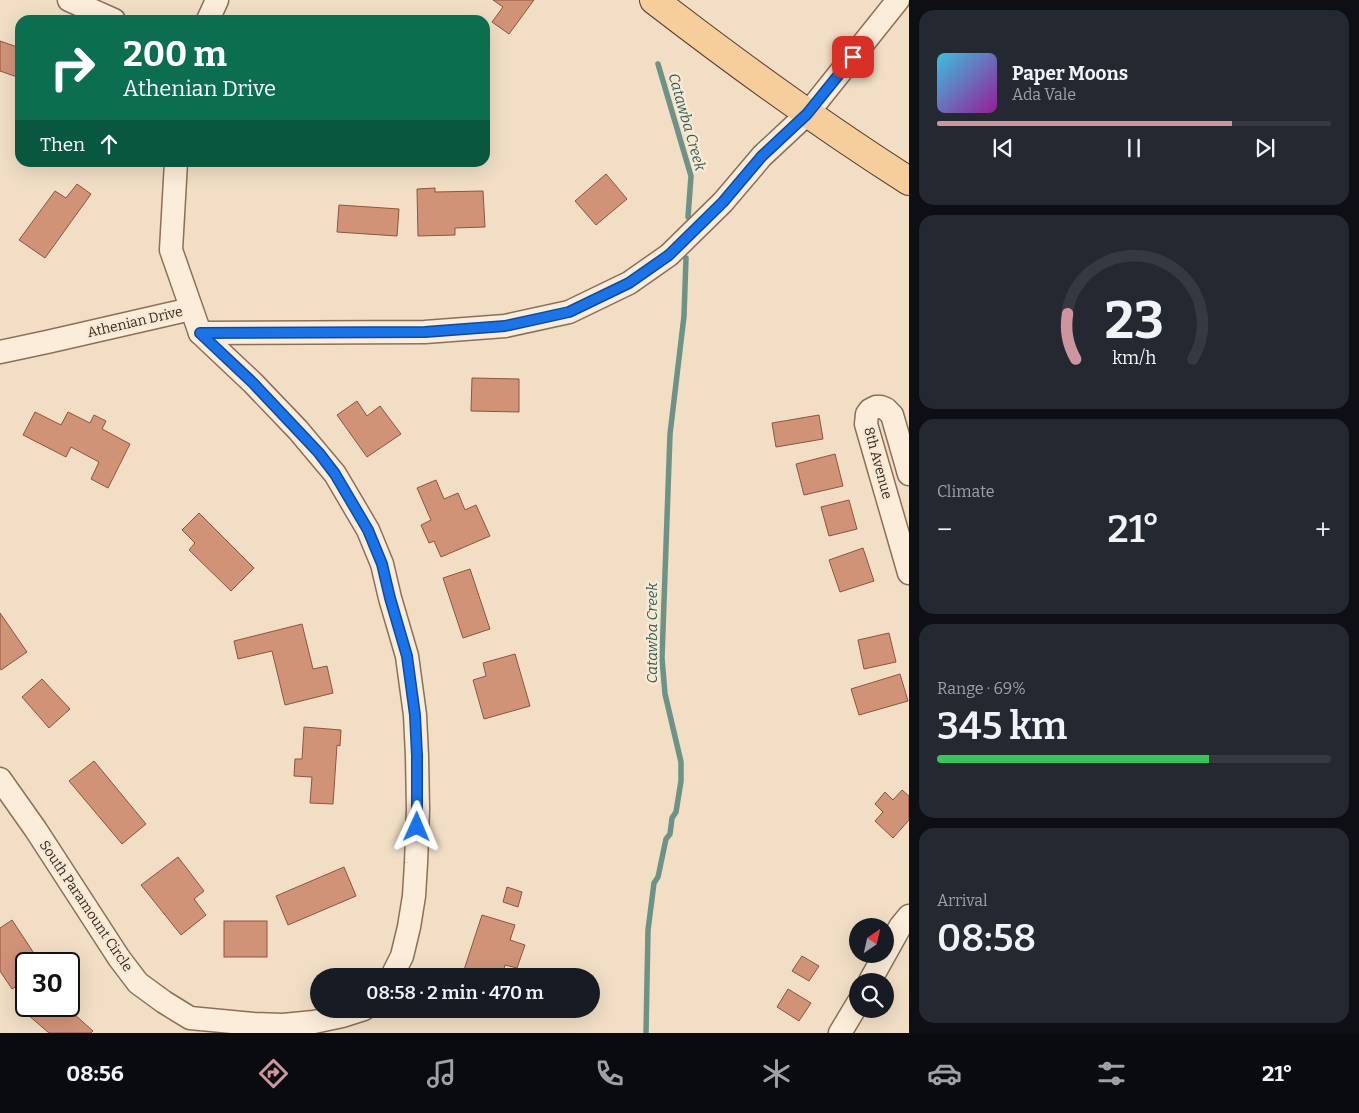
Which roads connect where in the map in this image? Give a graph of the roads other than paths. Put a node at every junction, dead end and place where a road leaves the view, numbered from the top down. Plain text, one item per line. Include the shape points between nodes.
1 (70, 0) edge
2 (217, 0) edge
3 (654, 0) edge
4 (898, 0) edge
5 (103, 15) edge
6 (210, 15) edge
7 (807, 114) junction
8 (176, 167) edge
9 (909, 181) edge
10 (191, 309) junction
11 (200, 333) junction
12 (0, 352) edge
13 (909, 474) edge
14 (909, 572) edge
15 (0, 780) edge
16 (909, 916) edge
17 (396, 968) edge
18 (874, 973) edge
19 (333, 1018) edge
20 (849, 1018) edge
21 (840, 1033) edge

1 - 5 street
2 - 6 street
3 - 7 main road
4 - 7 street
7 - 9 main road
7 - 11 street via 762,156 723,202 669,255 629,283 569,312 505,326 425,332
8 - 10 street via 171,250
10 - 11 street, Athenian Drive
10 - 12 street, Athenian Drive
11 - 17 street via 319,453 368,530 382,564 407,656 417,756 414,896 402,956
13 - 14 street, 8th Avenue via 892,415 876,406 867,414 866,424
15 - 19 street, South Paramount Circle via 118,958 138,983 164,1002 190,1018 253,1024 283,1025
16 - 18 street
20 - 21 street

